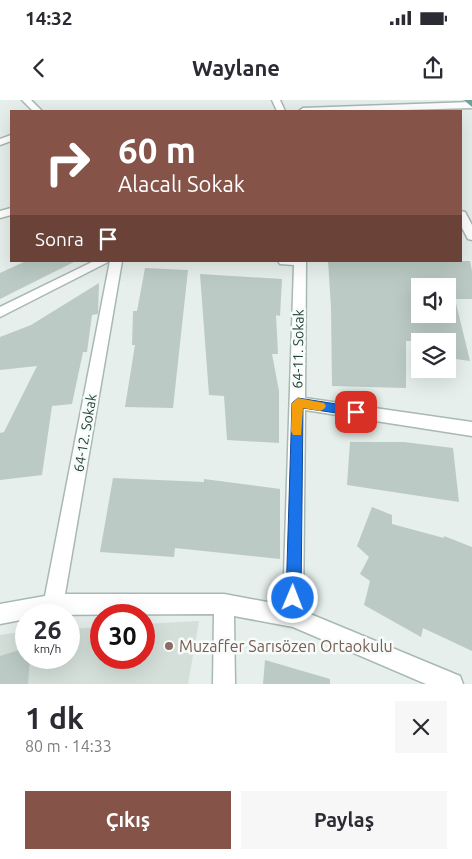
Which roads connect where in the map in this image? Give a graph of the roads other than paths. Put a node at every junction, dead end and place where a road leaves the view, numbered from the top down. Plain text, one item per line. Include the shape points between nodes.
1 (26, 100) edge
2 (468, 100) edge
3 (472, 105) edge
4 (37, 110) edge
5 (399, 110) edge
6 (462, 216) edge
7 (472, 237) edge
8 (102, 262) edge
9 (116, 262) edge
10 (294, 262) edge
11 (0, 312) edge
12 (298, 403) junction
13 (472, 430) edge
14 (53, 604) edge
15 (80, 604) edge
16 (224, 604) junction
17 (15, 611) edge
18 (0, 614) edge
19 (293, 617) junction
20 (224, 684) edge
21 (452, 684) edge

1 - 4 street
2 - 3 main road
3 - 5 street
6 - 7 street
8 - 11 street
9 - 14 street, 64-12. Sokak
10 - 12 street, 64-11. Sokak
12 - 13 street
12 - 19 street, 64-11. Sokak
15 - 16 street
16 - 19 street
16 - 20 street
17 - 18 street
19 - 21 street

